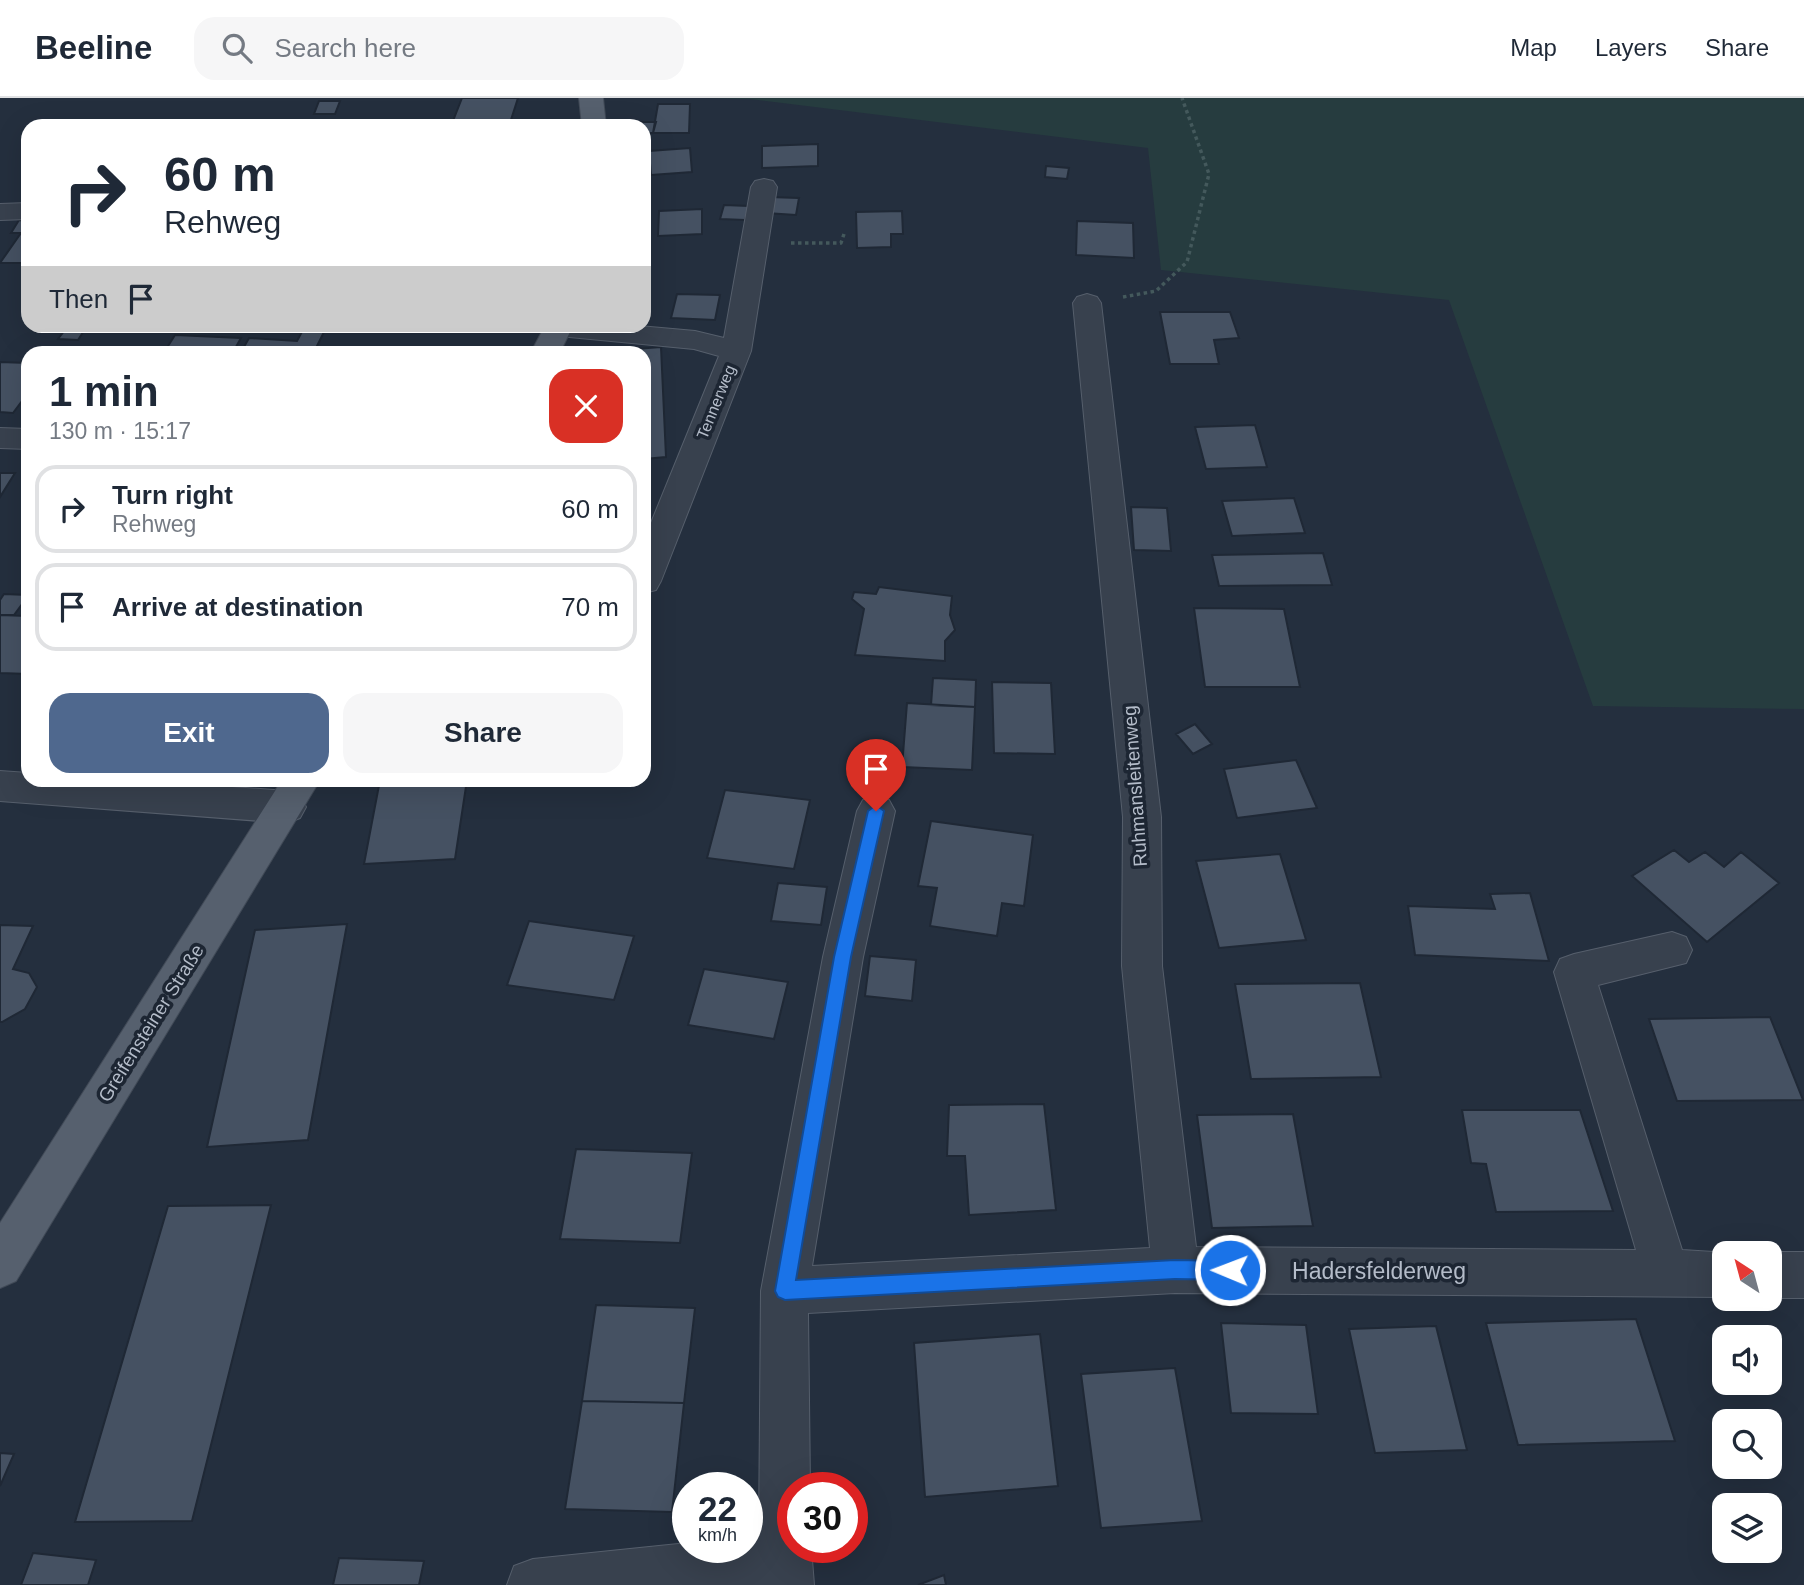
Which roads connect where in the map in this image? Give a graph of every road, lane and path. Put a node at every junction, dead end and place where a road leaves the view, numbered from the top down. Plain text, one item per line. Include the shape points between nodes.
1 (592, 98) edge
2 (1182, 98) edge
3 (594, 119) edge
4 (764, 187) dead end
5 (21, 211) edge
6 (0, 212) edge
7 (845, 231) dead end
8 (755, 243) junction
9 (1087, 303) joint
10 (627, 333) edge
11 (736, 351) junction
12 (0, 438) edge
13 (21, 439) edge
14 (651, 564) edge
15 (0, 786) edge
16 (21, 787) edge
17 (37, 787) edge
18 (294, 794) edge
19 (876, 811) dead end
20 (1672, 950) dead end
21 (0, 1265) edge
22 (1175, 1270) junction
23 (1666, 1274) junction
24 (1712, 1274) edge
25 (1782, 1275) edge
26 (1804, 1275) edge
27 (785, 1291) junction
28 (786, 1572) edge
29 (533, 1585) edge

1 - 3 main road
2 - 9 path via 1209,174 1187,262 1156,291
4 - 8 street
5 - 6 street
7 - 8 path via 841,243
8 - 11 street
9 - 22 street, Ruhmansleitenweg via 1142,817 1142,966
10 - 11 street, Tennerweg via 695,340
11 - 14 street, Tennerweg
12 - 13 street
15 - 16 street
17 - 18 street
18 - 21 main road, Greifensteiner Straße
19 - 27 street via 843,957
20 - 23 street via 1574,972
22 - 23 street, Hadersfelderweg
22 - 27 street, Hadersfelderweg
23 - 24 street, Hadersfelderweg
25 - 26 street
27 - 28 street
28 - 29 street

